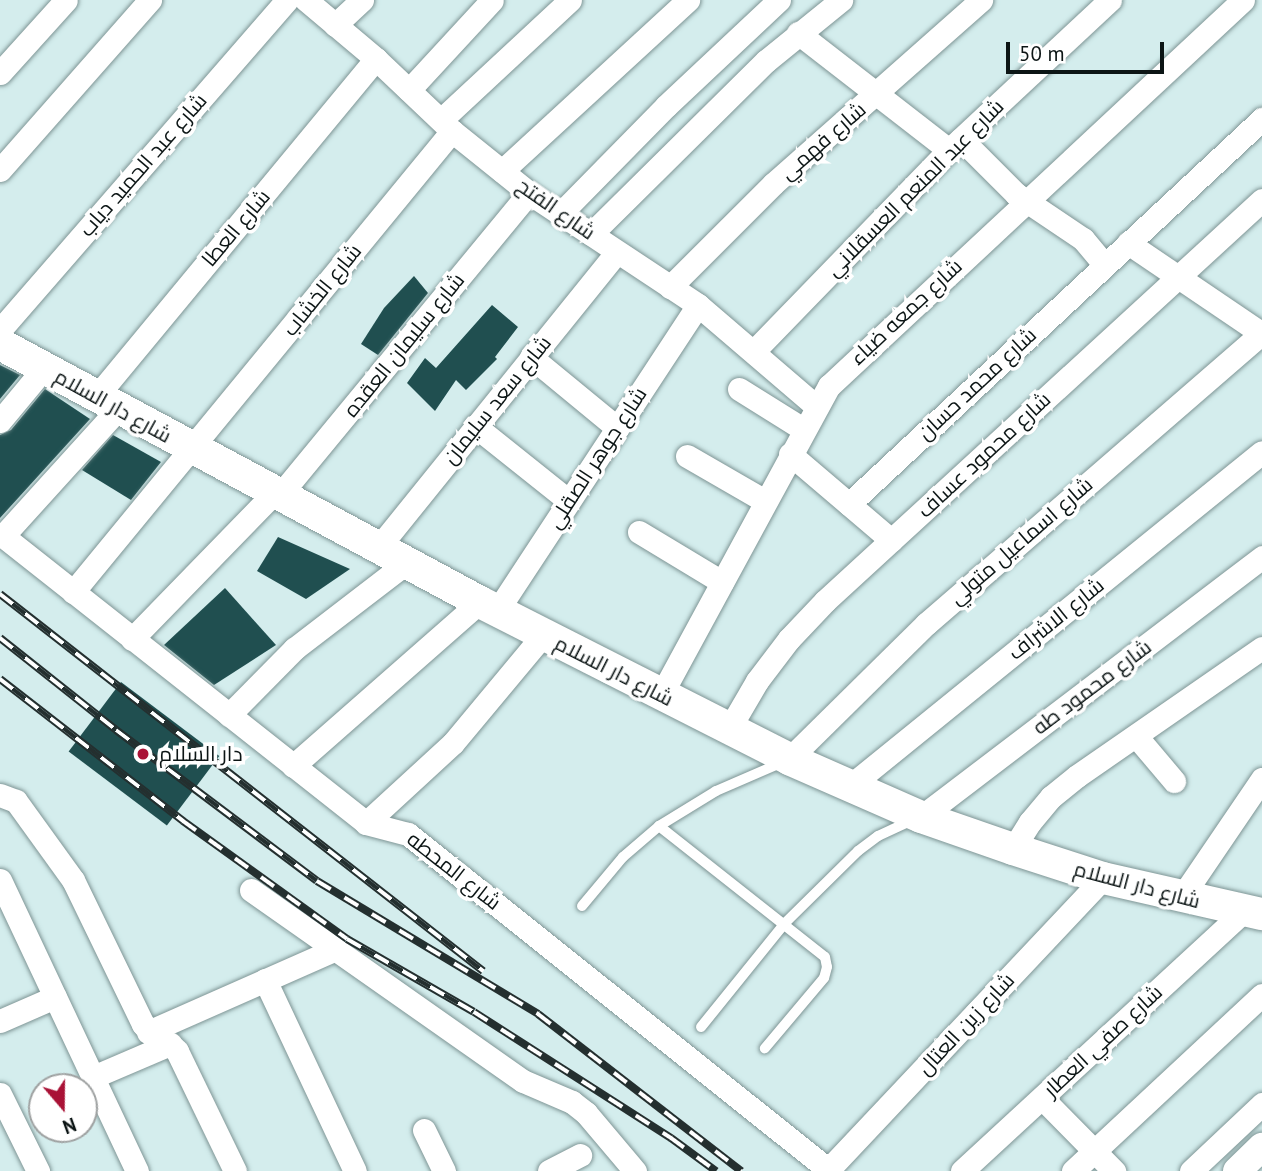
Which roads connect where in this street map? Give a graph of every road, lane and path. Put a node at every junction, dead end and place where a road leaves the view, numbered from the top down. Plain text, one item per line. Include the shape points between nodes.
1 (66, 0) edge
2 (149, 0) edge
3 (287, 0) edge
4 (306, 0) edge
5 (362, 0) edge
6 (492, 0) edge
7 (570, 0) edge
8 (688, 0) edge
9 (779, 0) edge
10 (841, 0) edge
11 (981, 0) edge
12 (1110, 0) edge
13 (1243, 0) edge
14 (335, 25) junction
15 (798, 33) junction
16 (376, 60) junction
17 (0, 74) edge
18 (409, 90) junction
19 (877, 94) junction
20 (1262, 119) edge
21 (446, 125) junction
22 (955, 145) junction
23 (0, 170) edge
24 (502, 171) junction
25 (529, 193) junction
26 (1262, 200) edge
27 (1025, 202) junction
28 (560, 214) junction
29 (591, 234) junction
30 (1128, 243) junction
31 (617, 252) junction
32 (1105, 265) junction
33 (1178, 277) junction
34 (670, 287) junction
35 (698, 305) junction
36 (0, 330) edge
37 (1261, 333) edge
38 (0, 344) edge
39 (754, 351) junction
40 (531, 357) junction
41 (44, 368) junction
42 (739, 389) dead end
43 (107, 403) junction
44 (816, 406) junction
45 (0, 421) edge
46 (475, 426) junction
47 (617, 428) junction
48 (803, 429) junction
49 (192, 450) junction
50 (1262, 452) edge
51 (790, 454) junction
52 (687, 456) dead end
53 (276, 495) junction
54 (569, 501) junction
55 (765, 501) junction
56 (849, 504) junction
57 (639, 532) dead end
58 (3, 537) joint
59 (891, 540) junction
60 (378, 548) junction
61 (1262, 556) edge
62 (405, 563) junction
63 (722, 582) junction
64 (73, 592) junction
65 (488, 607) junction
66 (543, 635) junction
67 (132, 639) junction
68 (1262, 648) edge
69 (661, 695) junction
70 (229, 715) junction
71 (729, 729) junction
72 (1136, 736) junction
73 (789, 759) junction
74 (293, 766) junction
75 (1262, 779) edge
76 (1174, 781) dead end
77 (850, 786) junction
78 (0, 795) edge
79 (921, 817) junction
80 (366, 823) junction
81 (659, 826) junction
82 (1013, 849) junction
83 (1103, 878) junction
84 (0, 880) edge
85 (251, 890) dead end
86 (1181, 898) junction
87 (582, 906) dead end
88 (1253, 913) edge
89 (785, 924) junction
90 (334, 950) junction
91 (265, 980) junction
92 (1262, 995) edge
93 (55, 997) junction
94 (0, 1021) edge
95 (701, 1027) dead end
96 (148, 1032) junction
97 (170, 1044) junction
98 (765, 1048) dead end
99 (91, 1073) edge
100 (98, 1075) edge
101 (98, 1088) edge
102 (0, 1094) edge
103 (1042, 1098) junction
104 (1262, 1104) edge
105 (424, 1130) dead end
106 (1262, 1147) edge
107 (1094, 1151) junction
108 (580, 1155) dead end
109 (829, 1170) edge
110 (38, 1171) edge
111 (137, 1171) edge
112 (235, 1171) edge
113 (355, 1171) edge
114 (444, 1171) edge
115 (550, 1171) edge
116 (635, 1171) edge
117 (962, 1171) edge
118 (1073, 1171) edge
119 (1114, 1171) edge
120 (1191, 1171) edge
121 (1237, 1171) edge

1 - 17 street
2 - 23 street
3 - 36 street, شارع عبد الحميد دياب
4 - 14 street, شارع الفتح
5 - 14 street
6 - 18 street
7 - 21 street, شارع الخشاب
8 - 24 street
9 - 28 street
10 - 15 street
11 - 19 street, شارع فهمي
12 - 22 street, شارع عبد المنعم العسقلاني
13 - 27 street, شارع جمعه ضياء
14 - 16 street, شارع الفتح
15 - 19 street
15 - 29 street
16 - 18 street, شارع الفتح
16 - 43 street, شارع العطا
18 - 21 street, شارع الفتح
19 - 22 street
19 - 34 street, شارع فهمي via 773,184
20 - 30 street, شارع محمد حسان
21 - 24 street, شارع الفتح
21 - 49 street, شارع الخشاب
22 - 27 street
22 - 39 street, شارع عبد المنعم العسقلاني
24 - 25 street, شارع الفتح
25 - 28 street, شارع الفتح
25 - 53 street, شارع سليمان العقده
26 - 33 street, شارع محمود عساف
27 - 32 street via 1075,233
27 - 44 street, شارع جمعه ضياء via 844,369
28 - 29 street, شارع الفتح
29 - 31 street, شارع الفتح
30 - 32 street, شارع محمد حسان
30 - 33 street
31 - 34 street, شارع الفتح
31 - 40 street, شارع سعد سليمان
32 - 56 street, شارع محمد حسان
33 - 37 street
33 - 59 street, شارع محمود عساف
34 - 35 street, شارع الفتح
35 - 39 street, شارع الفتح
35 - 47 street, شارع جوهر الصقلي
37 - 73 street, شارع اسماعيل متولي via 926,624
38 - 41 main road, شارع دار السلام
39 - 44 street, شارع الفتح
40 - 46 street, شارع سعد سليمان
40 - 47 street
41 - 43 main road, شارع دار السلام
41 - 45 street
42 - 48 street
43 - 49 main road, شارع دار السلام
43 - 58 street, شارع العطا
44 - 48 street, شارع جمعه ضياء
46 - 54 street
46 - 60 street, شارع سعد سليمان
47 - 54 street, شارع جوهر الصقلي
48 - 51 street, شارع جمعه ضياء
49 - 53 main road, شارع دار السلام
49 - 64 street, شارع الخشاب
50 - 77 street, شارع الاشراف
51 - 55 street, شارع جمعه ضياء
51 - 56 street
52 - 55 street
53 - 60 main road, شارع دار السلام
53 - 67 street, شارع سليمان العقده
54 - 65 street, شارع جوهر الصقلي
55 - 63 street, شارع جمعه ضياء
56 - 59 street
57 - 63 street
58 - 64 street, شارع المحطه
59 - 71 street, شارع محمود عساف via 789,639
60 - 62 main road, شارع دار السلام
61 - 79 street, شارع محمود طه
62 - 65 main road, شارع دار السلام
62 - 70 street via 295,649
63 - 69 street, شارع جمعه ضياء
64 - 67 street, شارع المحطه
65 - 66 main road, شارع دار السلام
65 - 74 street, شارع جوهر الصقلي
66 - 69 main road, شارع دار السلام
66 - 80 street via 453,743
67 - 70 street, شارع المحطه
68 - 72 street
69 - 71 main road, شارع دار السلام
70 - 74 street, شارع المحطه
71 - 73 main road, شارع دار السلام
72 - 76 street
72 - 82 street via 1051,797
73 - 77 main road, شارع دار السلام
73 - 81 lane via 716,791
74 - 80 street, شارع المحطه
75 - 86 street
77 - 79 main road, شارع دار السلام
78 - 96 street via 16,801 74,880
79 - 82 main road, شارع دار السلام
79 - 89 lane via 878,836 858,851
80 - 109 street, شارع المحطه via 408,834
81 - 87 lane via 624,856
81 - 89 lane
82 - 83 main road, شارع دار السلام
83 - 86 main road, شارع دار السلام
83 - 109 street, شارع زين العتال
84 - 93 street
85 - 90 street
86 - 88 main road, شارع دار السلام
88 - 103 street, شارع صفي العطار
89 - 95 lane
89 - 98 lane via 825,957 827,967 824,978
90 - 91 street
90 - 116 street via 523,1081 572,1102
91 - 96 street
91 - 113 street
92 - 107 street
93 - 94 street
93 - 99 street
96 - 97 street
97 - 100 street
97 - 112 street
101 - 111 street
102 - 110 street
103 - 107 street
103 - 117 street, شارع صفي العطار
104 - 120 street
105 - 114 street
106 - 121 street
107 - 118 street
107 - 119 street
108 - 115 street

